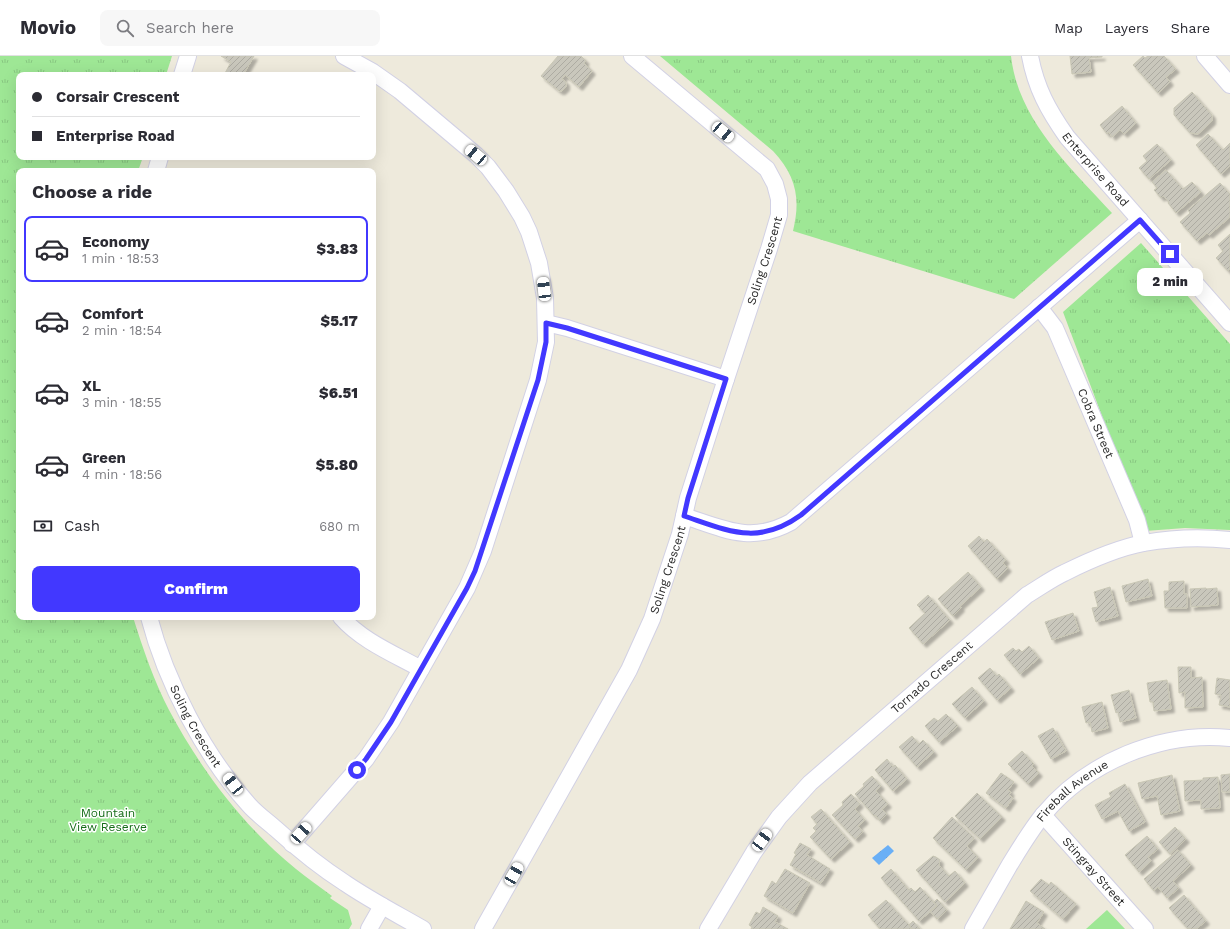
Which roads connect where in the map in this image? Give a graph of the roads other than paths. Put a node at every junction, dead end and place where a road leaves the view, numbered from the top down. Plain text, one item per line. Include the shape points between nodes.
1 (188, 56) edge
2 (344, 56) edge
3 (632, 56) edge
4 (1030, 56) edge
5 (1205, 56) edge
6 (183, 72) edge
7 (373, 72) edge
8 (376, 74) edge
9 (1230, 84) edge
10 (1140, 220) junction
11 (1039, 307) junction
12 (546, 323) junction
13 (1230, 324) edge
14 (726, 379) junction
15 (684, 516) junction
16 (1230, 540) edge
17 (1143, 543) junction
18 (150, 620) edge
19 (344, 620) edge
20 (421, 669) junction
21 (1230, 738) edge
22 (1043, 815) junction
23 (292, 844) junction
24 (382, 906) junction
25 (369, 929) edge
26 (423, 929) edge
27 (483, 929) edge
28 (708, 929) edge
29 (973, 929) edge
30 (1145, 929) edge

1 - 6 street
2 - 7 street
3 - 14 street, Soling Crescent via 767,169 780,199 779,215 769,249
4 - 10 street, Enterprise Road via 1039,90 1053,118 1066,137
5 - 9 street
8 - 12 street via 476,155 501,185 529,232 539,263
10 - 11 street
10 - 13 street, Enterprise Road
11 - 15 street via 791,522 769,531 743,533
11 - 17 street, Cobra Street via 1058,335 1137,520
12 - 14 street
12 - 20 street via 546,342 538,380 483,551 467,588
14 - 15 street, Soling Crescent
15 - 27 street, Soling Crescent via 652,619 636,657
16 - 17 street, Tornado Crescent via 1213,538
17 - 28 street, Tornado Crescent via 1104,555 1069,570 1027,595 810,783 779,817 754,852
18 - 23 street, Soling Crescent via 168,675 216,762 250,805
19 - 20 street via 364,637
20 - 23 street via 391,722 366,759
21 - 22 street, Fireball Avenue via 1175,740 1152,745 1121,757 1078,782
22 - 29 street, Fireball Avenue via 1029,832
22 - 30 street, Stingray Street
23 - 24 street, Soling Crescent via 346,884
24 - 25 street
24 - 26 street, Soling Crescent

